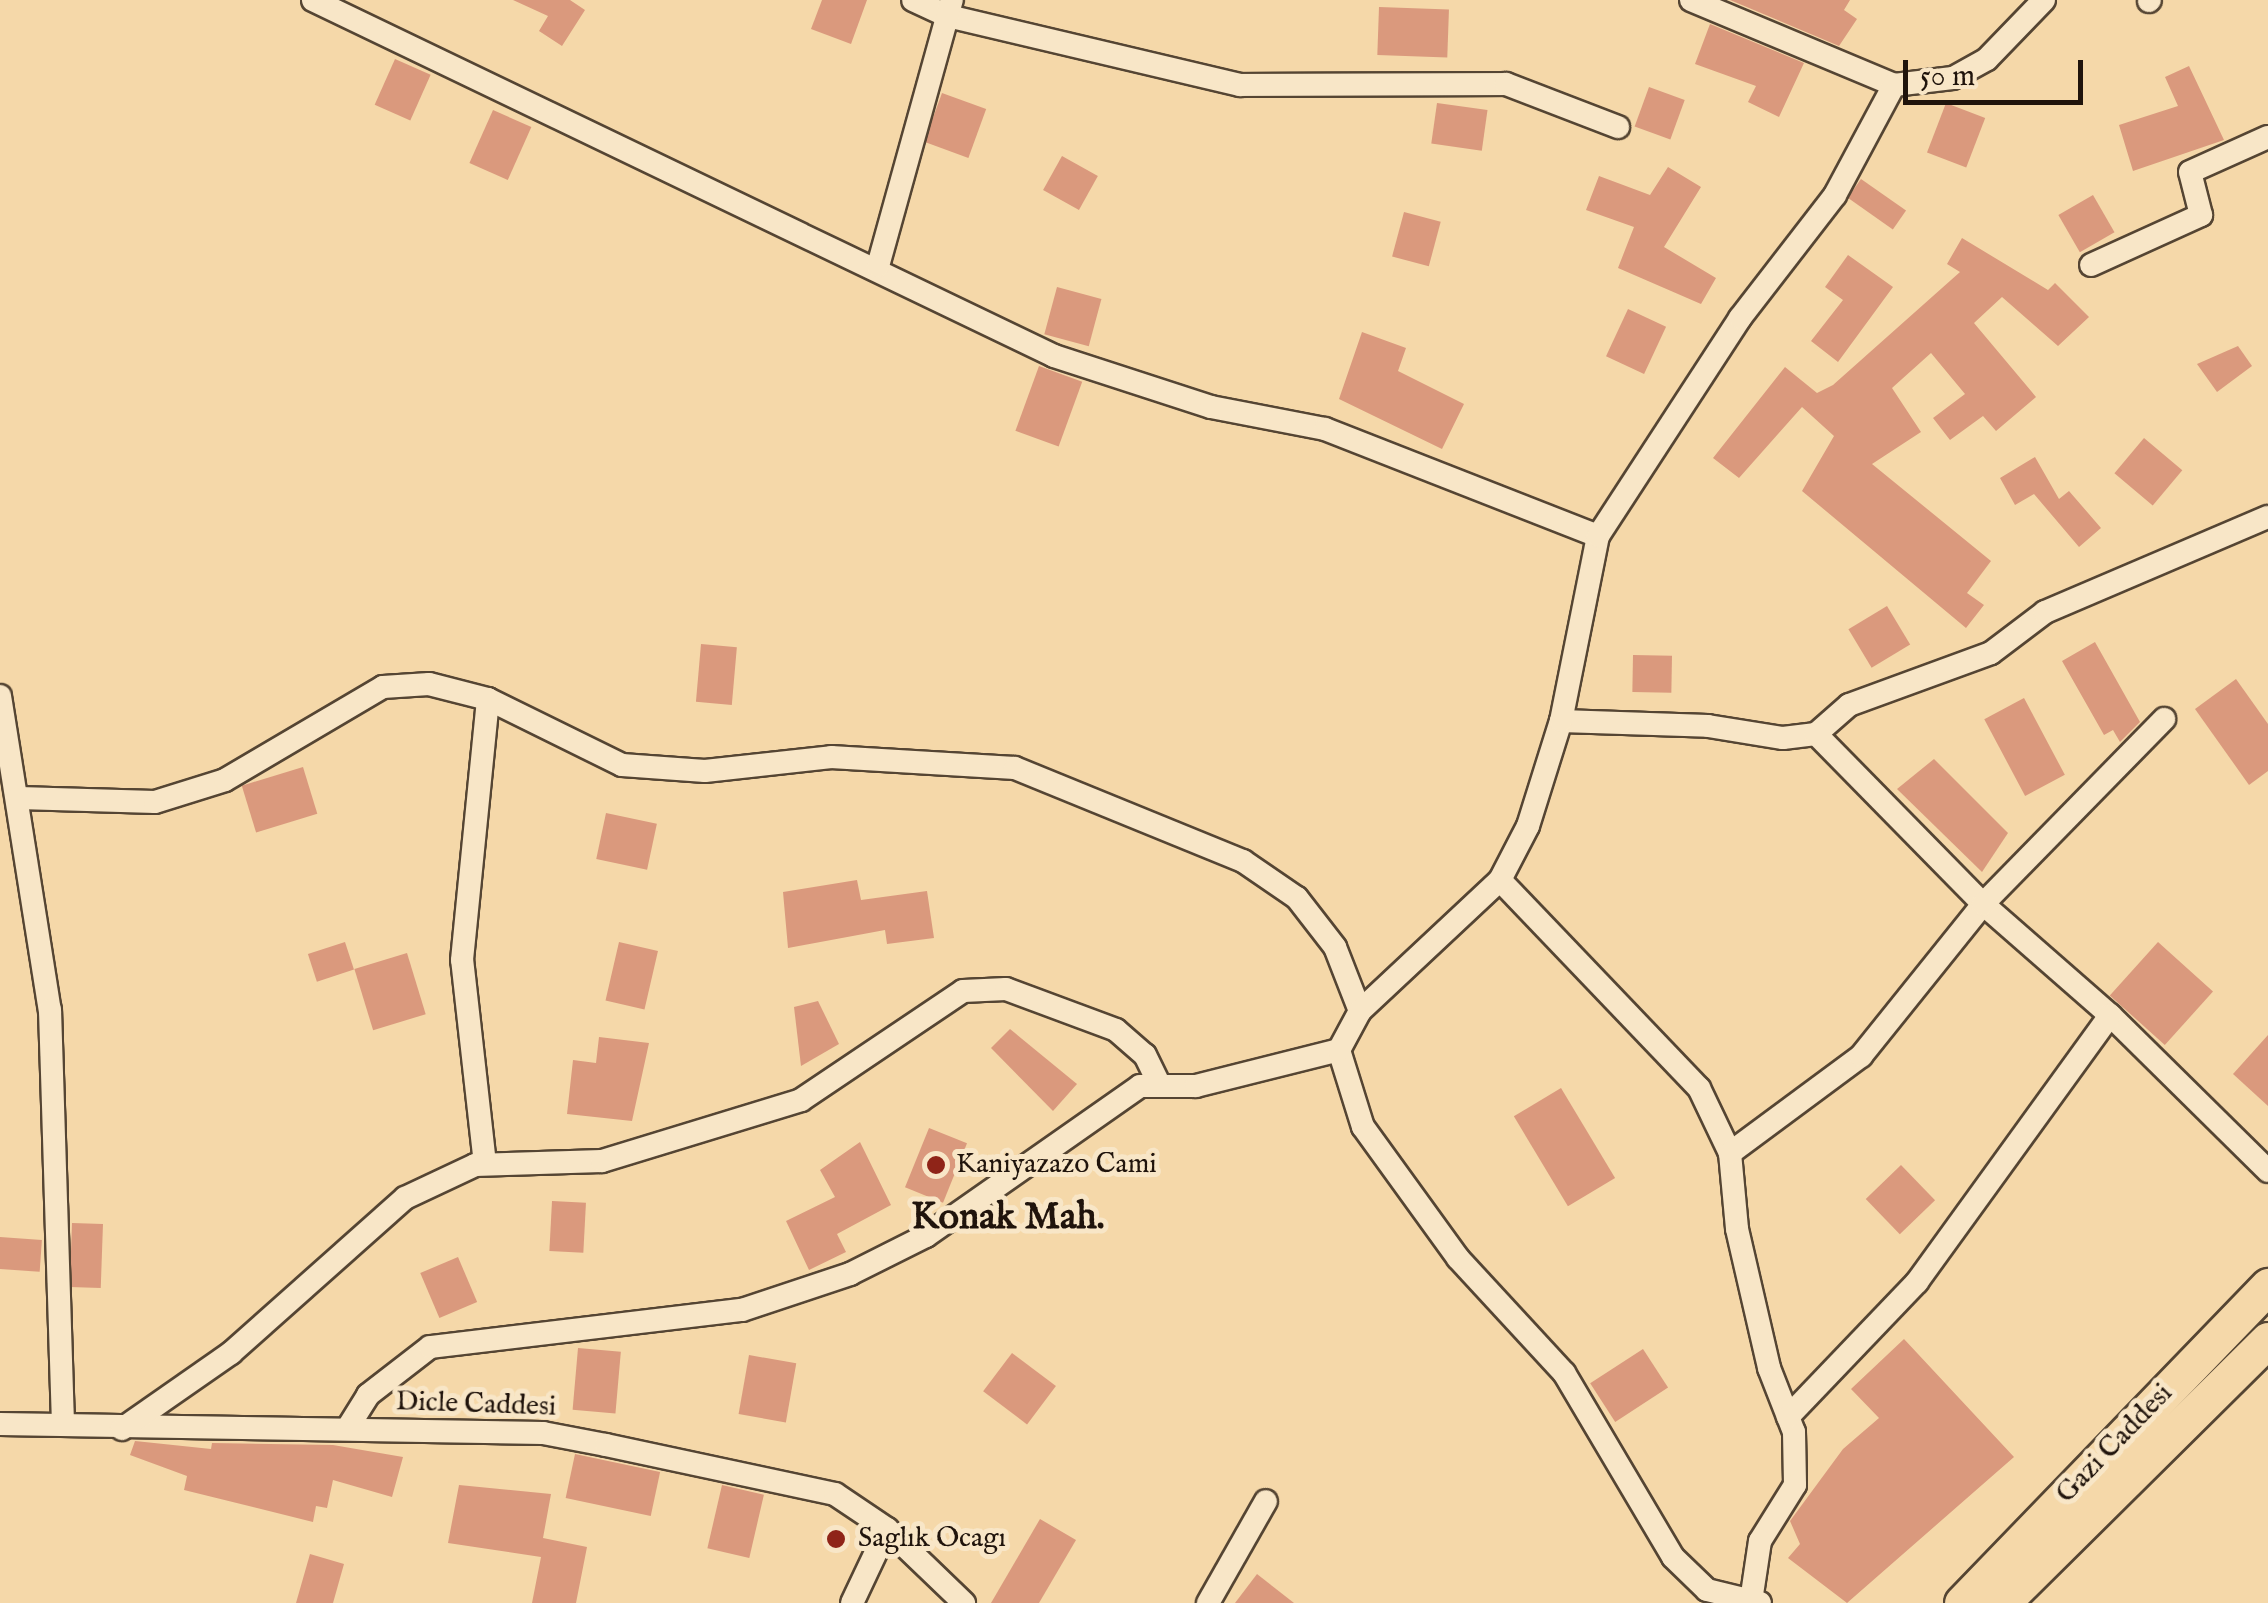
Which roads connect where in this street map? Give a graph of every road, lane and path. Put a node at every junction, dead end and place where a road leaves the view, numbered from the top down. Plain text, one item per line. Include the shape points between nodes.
1 (313, 0) edge
2 (913, 0) edge
3 (1691, 0) edge
4 (2044, 0) edge
5 (950, 8) edge
6 (1894, 85) junction
7 (1618, 127) dead end
8 (2268, 137) edge
9 (2091, 265) dead end
10 (878, 266) junction
11 (2268, 518) edge
12 (1598, 536) junction
13 (0, 696) edge
14 (488, 699) junction
15 (2164, 719) dead end
16 (1561, 721) junction
17 (1816, 734) junction
18 (19, 798) junction
19 (1500, 880) junction
20 (1983, 904) junction
21 (1360, 1011) junction
22 (2110, 1015) junction
23 (1339, 1050) junction
24 (1160, 1086) junction
25 (1730, 1153) junction
26 (485, 1164) junction
27 (2268, 1170) edge
28 (2268, 1286) edge
29 (2268, 1340) edge
30 (1788, 1417) junction
31 (0, 1424) edge
32 (63, 1425) junction
33 (122, 1428) junction
34 (347, 1429) junction
35 (1266, 1501) dead end
36 (887, 1530) junction
37 (1756, 1602) edge
38 (852, 1603) edge
39 (964, 1603) edge
40 (1208, 1603) edge
41 (1962, 1603) edge
42 (2002, 1603) edge

1 - 10 street
2 - 5 street
3 - 6 street
4 - 6 street via 1987,60 1953,78
5 - 7 street via 1240,85 1506,84
5 - 10 street
6 - 12 street via 1835,195 1740,318
8 - 9 street via 2190,172 2201,215
10 - 12 street via 1054,356 1211,407 1325,430
11 - 17 street via 2045,612 1990,653 1849,705
12 - 16 street
13 - 18 street
14 - 18 street via 429,684 384,686 224,780 155,802
14 - 21 street via 622,766 705,771 831,756 1015,768 1243,861 1297,898 1335,948
14 - 26 street via 462,960
15 - 20 street
16 - 17 street
16 - 19 street via 1528,826
17 - 20 street
18 - 32 street via 50,1010
19 - 21 street
19 - 25 street via 1699,1088
20 - 22 street
20 - 25 street via 1860,1056
21 - 23 street
22 - 27 street
22 - 30 street via 1918,1282
23 - 24 street via 1196,1086
23 - 37 street via 1363,1128 1458,1258 1564,1373 1673,1557 1706,1590
24 - 26 street via 1146,1056 1116,1030 1006,988 964,991 801,1100 602,1161
24 - 34 street via 1140,1086 926,1236 850,1274 669,1324 430,1347 368,1395
25 - 30 street via 1737,1229
26 - 33 street via 404,1198 231,1353
28 - 41 highway, Gazi Caddesi
29 - 42 highway, Gazi Caddesi
30 - 37 street via 1796,1484 1760,1541
31 - 32 street, Dicle Caddesi
32 - 33 street, Dicle Caddesi
33 - 34 street, Dicle Caddesi
34 - 36 street, Dicle Caddesi via 542,1433 806,1482
35 - 40 street
36 - 38 street
36 - 39 street, Dicle Caddesi

